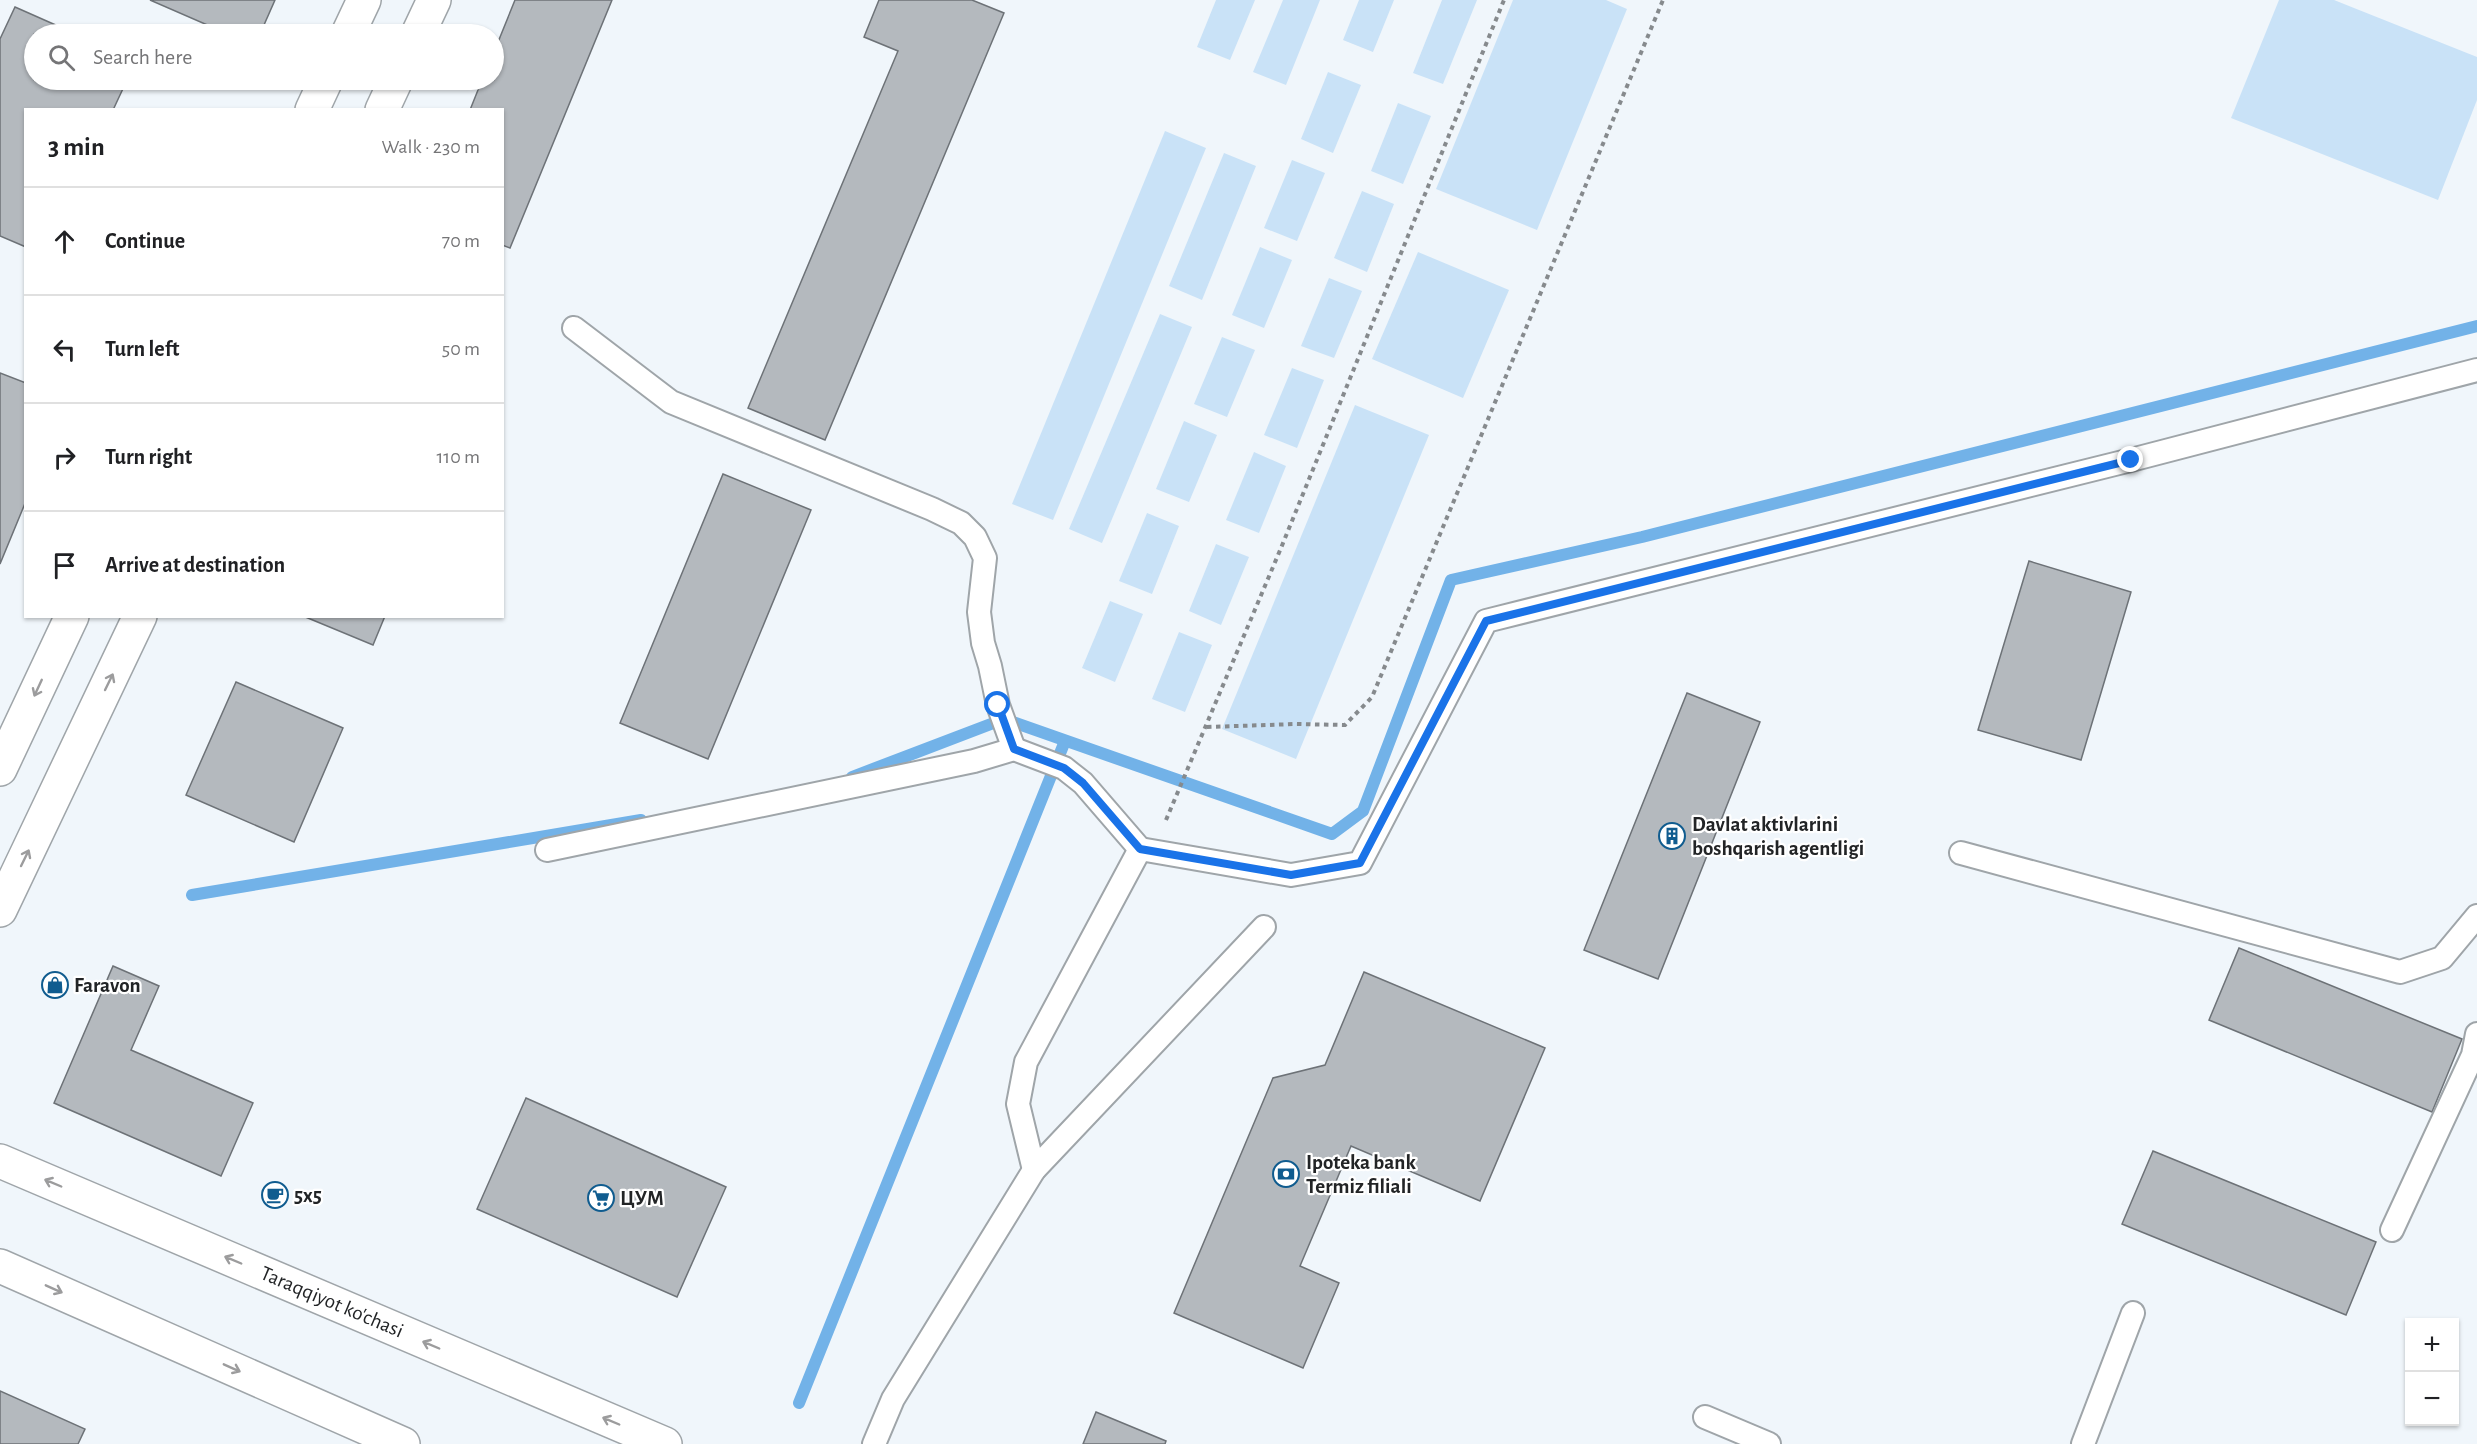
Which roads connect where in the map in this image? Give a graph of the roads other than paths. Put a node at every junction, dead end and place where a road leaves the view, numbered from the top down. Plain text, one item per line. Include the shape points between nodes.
1 (364, 0) edge
2 (434, 0) edge
3 (353, 24) edge
4 (423, 24) edge
5 (321, 90) edge
6 (391, 90) edge
7 (313, 108) edge
8 (383, 108) edge
9 (574, 328) dead end
10 (2477, 370) edge
11 (71, 618) edge
12 (139, 618) edge
13 (1014, 749) junction
14 (0, 769) edge
15 (1140, 849) junction
16 (547, 850) dead end
17 (1961, 854) dead end
18 (0, 910) edge
19 (2477, 916) edge
20 (1264, 927) dead end
21 (2477, 1034) edge
22 (0, 1161) edge
23 (1034, 1170) junction
24 (2392, 1230) dead end
25 (0, 1266) edge
26 (2133, 1313) dead end
27 (1705, 1417) dead end
28 (403, 1444) edge
29 (664, 1444) edge
30 (874, 1444) edge
31 (1770, 1444) edge
32 (2083, 1444) edge

1 - 3 street
2 - 4 street
5 - 7 street
6 - 8 street
9 - 13 lane via 671,402 961,523 975,537 985,558 979,612 983,643 998,705
10 - 15 lane via 1486,621 1360,863 1291,875
11 -> 14 street
18 -> 12 street
13 - 15 lane via 1064,768 1083,783
13 - 16 lane via 974,761
15 - 23 lane via 1026,1062 1018,1104
17 - 19 lane via 2400,972 2442,958
20 - 23 lane
21 - 24 lane via 2473,1055
29 -> 22 street, Taraqqiyot ko'chasi
23 - 30 lane via 892,1399
25 -> 28 street
26 - 32 lane
27 - 31 lane

